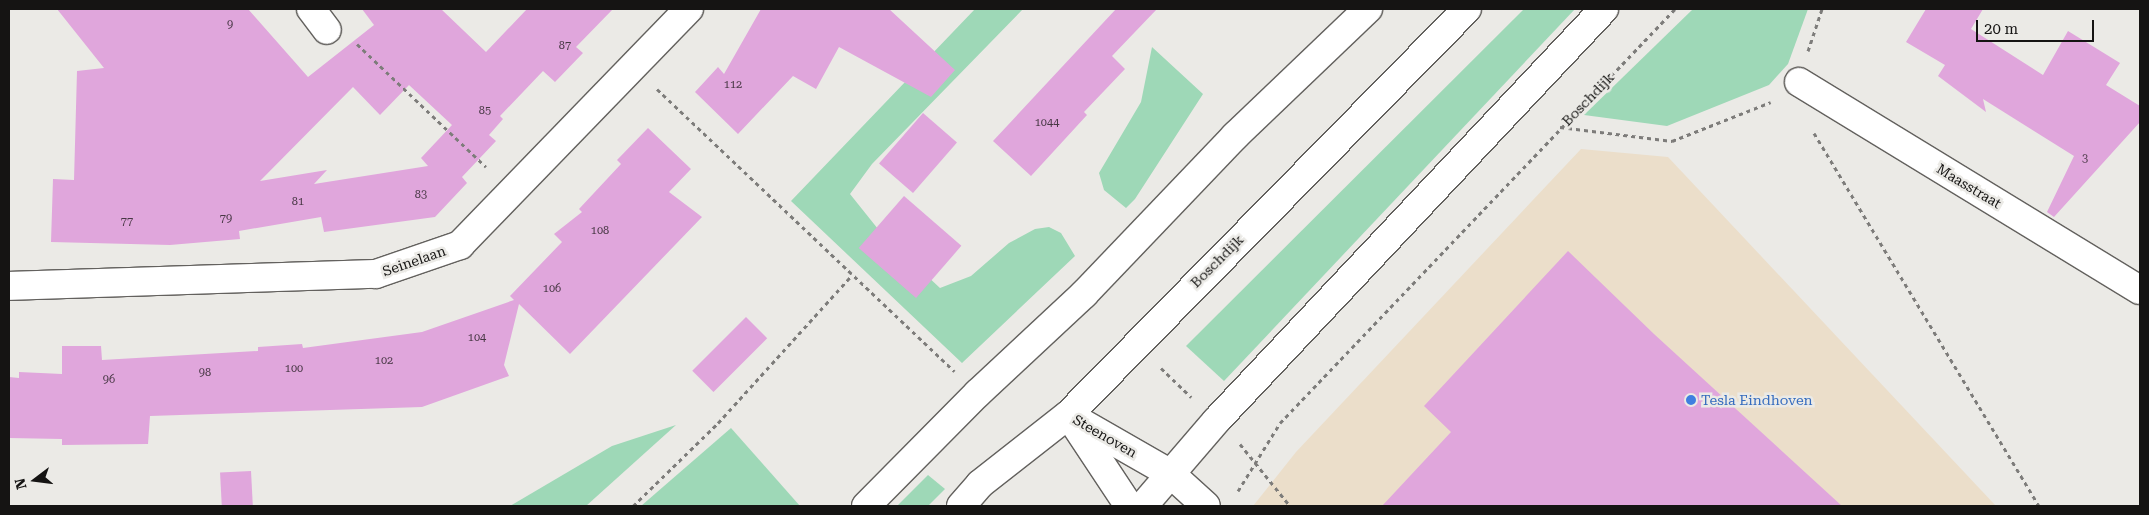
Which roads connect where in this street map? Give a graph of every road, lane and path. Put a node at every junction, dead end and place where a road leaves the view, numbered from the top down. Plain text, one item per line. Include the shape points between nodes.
1 (311, 9) edge
2 (689, 9) edge
3 (1368, 9) edge
4 (1468, 9) edge
5 (1604, 9) edge
6 (1675, 9) edge
7 (1822, 9) edge
8 (327, 30) joint
9 (633, 66) junction
10 (1798, 82) junction
11 (1560, 127) junction
12 (1813, 131) dead end
13 (512, 192) junction
14 (852, 275) junction
15 (9, 286) edge
16 (2140, 290) edge
17 (1136, 344) junction
18 (978, 393) junction
19 (1068, 415) junction
20 (1216, 421) junction
21 (1257, 463) junction
22 (1171, 474) junction
23 (1232, 499) dead end
24 (633, 506) edge
25 (866, 506) edge
26 (961, 506) edge
27 (1129, 506) edge
28 (1143, 506) edge
29 (1206, 506) edge
30 (1290, 506) edge
31 (2039, 506) edge

1 - 8 street
2 - 9 street, Seinelaan
3 - 18 street via 1235,136 1084,294
4 - 17 street, Boschdijk
5 - 20 street
6 - 11 path, Boschdijk
7 - 10 path
8 - 13 path via 359,44
9 - 13 street, Seinelaan
9 - 14 path
10 - 11 path via 1791,93 1672,141
10 - 16 street, Maasstraat
11 - 21 path, Boschdijk via 1280,423
12 - 31 path
13 - 15 street, Seinelaan via 460,245 376,274
14 - 18 path
14 - 24 path via 718,423
17 - 19 street, Boschdijk
17 - 20 path
18 - 25 street
19 - 22 street, Steenoven
19 - 26 street, Boschdijk via 980,484
19 - 27 street, Steenoven
20 - 21 path
20 - 22 street
21 - 23 path, Boschdijk
21 - 30 path
22 - 28 street
22 - 29 street, Steenoven

